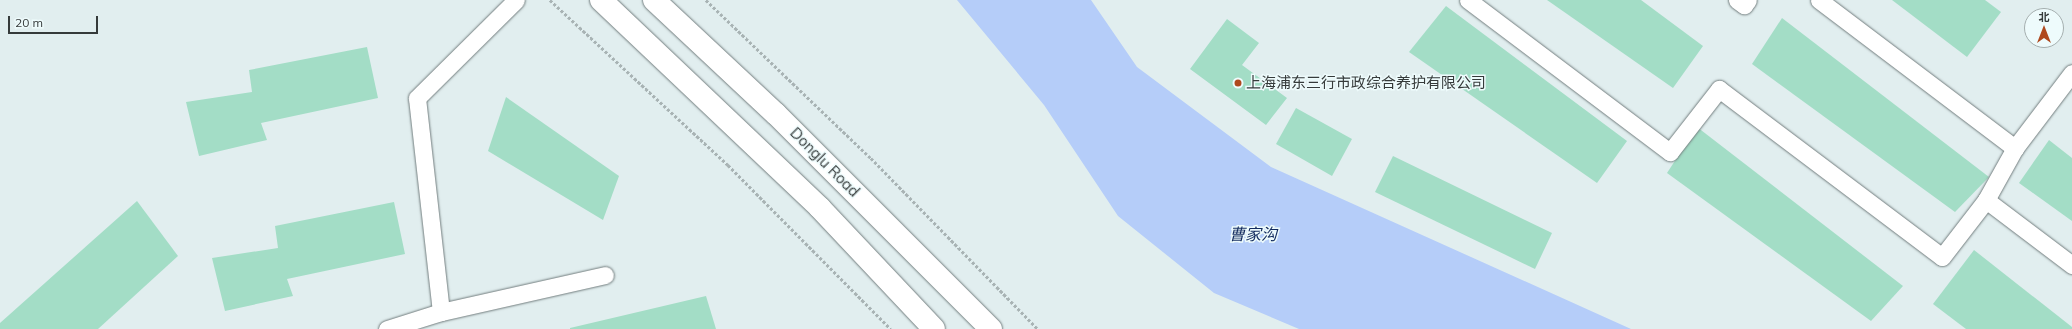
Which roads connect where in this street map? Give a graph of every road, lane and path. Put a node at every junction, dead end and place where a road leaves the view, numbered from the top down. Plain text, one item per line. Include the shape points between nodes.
1 (516, 0) edge
2 (550, 0) edge
3 (601, 0) edge
4 (654, 0) edge
5 (706, 0) edge
6 (1468, 0) edge
7 (1737, 0) edge
8 (1748, 0) edge
9 (1819, 0) edge
10 (2072, 73) edge
11 (2015, 148) junction
12 (1986, 200) junction
13 (2072, 265) edge
14 (605, 275) dead end
15 (441, 312) junction
16 (387, 329) edge
17 (891, 329) edge
18 (934, 329) edge
19 (991, 329) edge
20 (1038, 329) edge

1 - 15 lane via 417,98
2 - 17 path via 728,165
3 - 18 main road via 820,208
4 - 19 main road, Donglu Road via 776,114
5 - 20 path via 871,158
6 - 12 lane via 1670,152 1719,89 1942,257
7 - 8 lane via 1744,5
9 - 11 lane
10 - 11 lane
11 - 12 lane
12 - 13 lane
14 - 15 lane
15 - 16 lane

